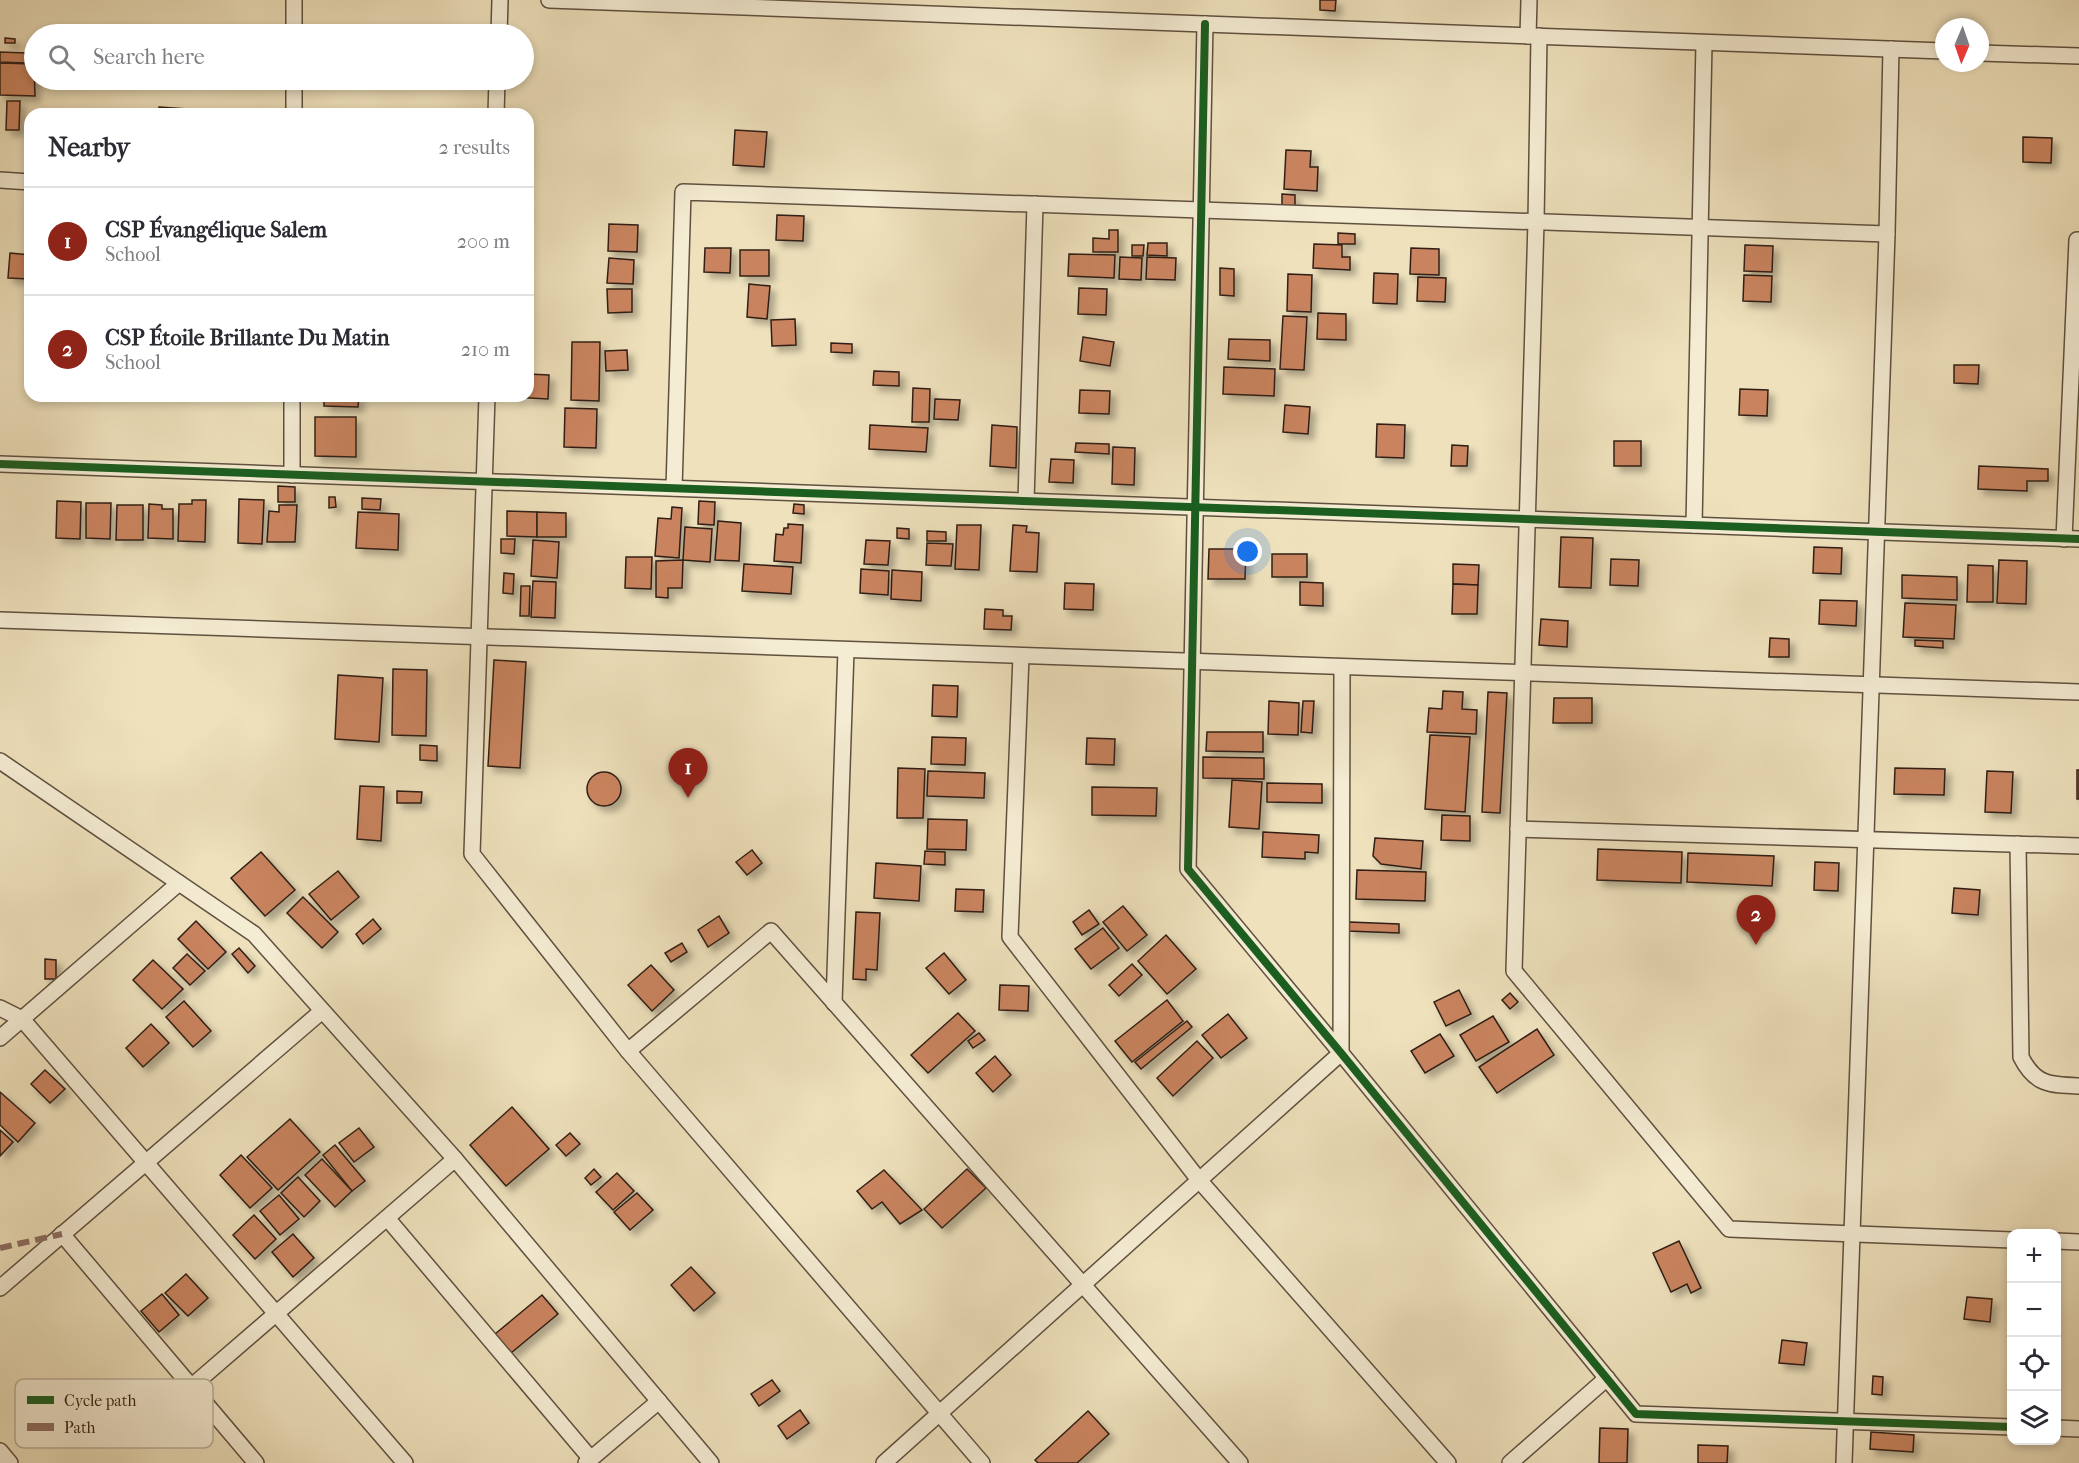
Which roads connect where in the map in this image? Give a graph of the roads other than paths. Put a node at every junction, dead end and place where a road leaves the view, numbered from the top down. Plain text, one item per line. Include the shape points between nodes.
1 (294, 0) edge
2 (500, 0) edge
3 (549, 0) edge
4 (1529, 0) edge
5 (677, 2) edge
6 (294, 24) edge
7 (499, 24) edge
8 (1205, 24) junction
9 (1533, 36) junction
10 (1704, 43) junction
11 (1892, 50) junction
12 (1935, 51) edge
13 (1989, 53) edge
14 (2079, 56) edge
15 (294, 90) edge
16 (497, 90) edge
17 (294, 108) edge
18 (496, 108) edge
19 (0, 180) edge
20 (24, 182) edge
21 (1035, 204) junction
22 (1201, 210) junction
23 (1536, 222) junction
24 (1700, 227) junction
25 (1887, 234) junction
26 (2079, 240) edge
27 (2075, 386) edge
28 (292, 402) edge
29 (487, 402) edge
30 (0, 464) edge
31 (292, 475) junction
32 (484, 482) junction
33 (674, 488) junction
34 (1026, 501) junction
35 (1195, 507) junction
36 (1527, 519) junction
37 (1694, 525) junction
38 (1877, 532) junction
39 (2071, 539) edge
40 (0, 620) edge
41 (479, 637) junction
42 (846, 650) junction
43 (1021, 656) junction
44 (1192, 662) junction
45 (1342, 667) junction
46 (1523, 673) junction
47 (1871, 685) junction
48 (2079, 692) edge
49 (0, 761) edge
50 (1518, 829) junction
51 (1866, 840) junction
52 (2018, 844) junction
53 (2079, 846) edge
54 (179, 883) junction
55 (834, 1003) junction
56 (0, 1008) edge
57 (322, 1011) junction
58 (22, 1019) junction
59 (0, 1038) edge
60 (628, 1051) junction
61 (1341, 1053) junction
62 (2079, 1086) edge
63 (455, 1159) junction
64 (146, 1162) junction
65 (1199, 1180) junction
66 (387, 1218) junction
67 (1852, 1233) junction
68 (62, 1234) junction
69 (2007, 1240) edge
70 (2061, 1241) edge
71 (2079, 1242) edge
72 (1083, 1285) junction
73 (0, 1288) edge
74 (276, 1314) junction
75 (1607, 1378) junction
76 (184, 1379) edge
77 (200, 1379) edge
78 (659, 1401) junction
79 (213, 1413) edge
80 (939, 1414) junction
81 (1846, 1421) junction
82 (2007, 1427) edge
83 (2061, 1428) edge
84 (2079, 1429) edge
85 (0, 1451) edge
86 (588, 1461) edge
87 (10, 1463) edge
88 (256, 1463) edge
89 (405, 1463) edge
90 (711, 1463) edge
91 (884, 1463) edge
92 (982, 1463) edge
93 (1240, 1463) edge
94 (1449, 1463) edge
95 (1510, 1463) edge
96 (1844, 1463) edge

1 - 6 street
2 - 7 street
3 - 5 street
4 - 9 street
5 - 8 street
8 - 9 street
8 - 22 street
9 - 10 street
9 - 23 street
10 - 11 street
10 - 24 street
11 - 12 street
11 - 25 street
13 - 14 street
15 - 17 street
16 - 18 street
19 - 20 street
21 - 22 street
21 - 33 street via 683,192
21 - 34 street
22 - 23 street
22 - 35 street
23 - 24 street
23 - 36 street
24 - 25 street
24 - 37 street
25 - 38 street
26 - 27 street
27 - 39 street
28 - 31 street
29 - 32 street
30 - 31 street
31 - 32 street
32 - 33 street
32 - 41 street
33 - 34 street
34 - 35 street
35 - 36 street
35 - 44 street
36 - 37 street
36 - 46 street
37 - 38 street
38 - 39 street
38 - 47 street
40 - 41 street
41 - 42 street
41 - 60 street via 472,854
42 - 43 street
42 - 55 street
43 - 44 street
43 - 65 street via 1010,937
44 - 45 street
44 - 61 street via 1188,869
45 - 46 street
45 - 61 street
46 - 47 street
46 - 50 street
47 - 48 street
47 - 51 street
49 - 54 street
50 - 51 street
50 - 67 street via 1514,971 1729,1229
51 - 52 street
51 - 67 street
52 - 53 street
52 - 62 street via 2021,1057 2028,1072 2042,1081
54 - 57 street via 254,934
54 - 58 street
55 - 60 street via 771,931
55 - 72 street
56 - 58 street
57 - 63 street
57 - 64 street
58 - 59 street
58 - 64 street
60 - 80 street
61 - 65 street
61 - 75 street
63 - 66 street
63 - 78 street
64 - 68 street
64 - 74 street
65 - 72 street
65 - 94 street
66 - 74 street
66 - 86 street
67 - 69 street
67 - 81 street
68 - 73 street
68 - 76 street
70 - 71 street
72 - 80 street
72 - 93 street
74 - 77 street
74 - 89 street
75 - 81 street via 1636,1414
75 - 95 street
78 - 86 street
78 - 90 street
79 - 88 street
80 - 91 street
80 - 92 street
81 - 82 street
81 - 96 street
83 - 84 street
85 - 87 street

